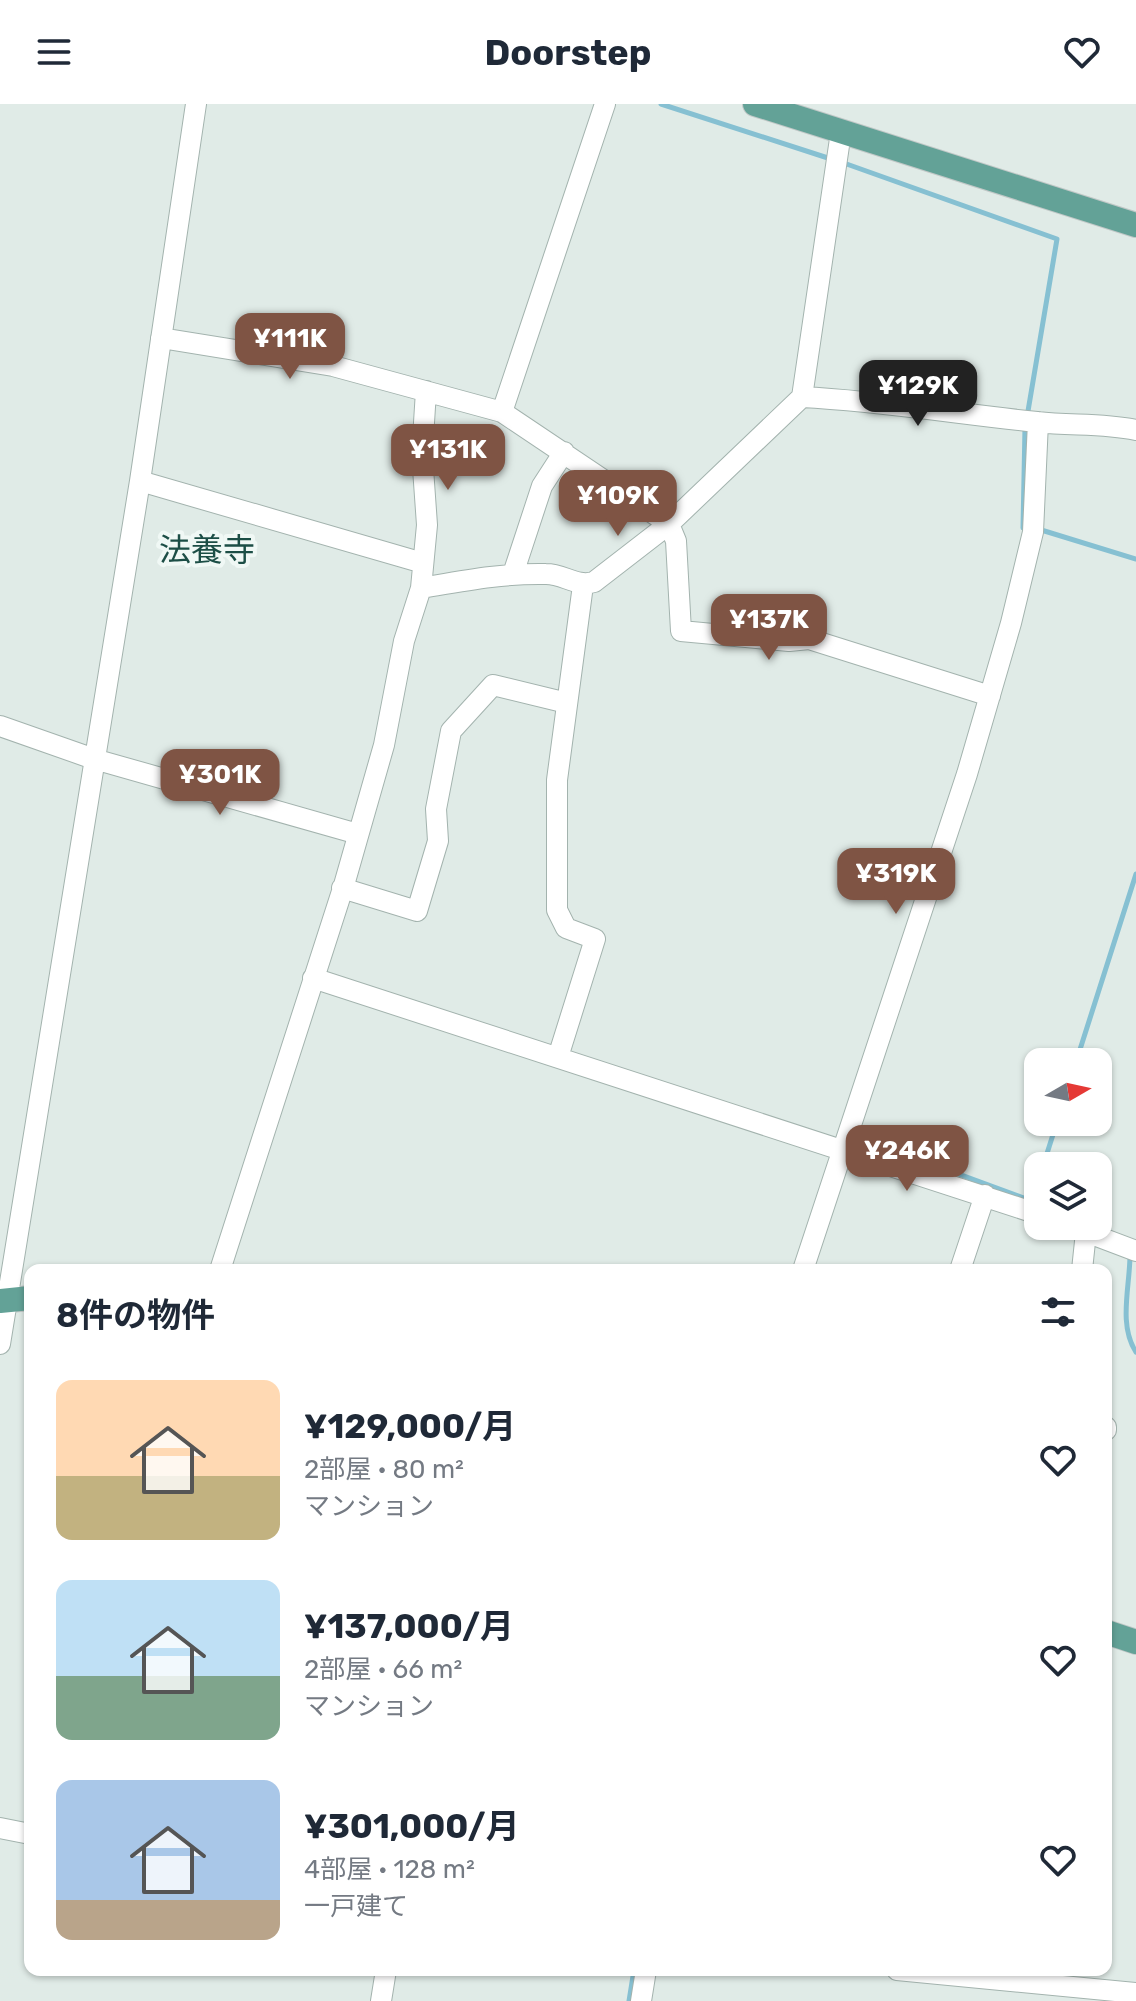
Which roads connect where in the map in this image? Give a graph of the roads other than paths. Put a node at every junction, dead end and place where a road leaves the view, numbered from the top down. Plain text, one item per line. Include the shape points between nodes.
1 (196, 104) edge
2 (605, 104) edge
3 (755, 104) edge
4 (841, 132) junction
5 (1136, 225) edge
6 (161, 338) junction
7 (426, 391) junction
8 (802, 397) junction
9 (502, 412) junction
10 (1038, 422) junction
11 (1136, 430) edge
12 (564, 452) junction
13 (140, 481) junction
14 (669, 524) junction
15 (423, 563) junction
16 (513, 574) junction
17 (583, 585) junction
18 (421, 588) junction
19 (990, 696) junction
20 (567, 703) junction
21 (0, 726) edge
22 (94, 759) junction
23 (358, 834) junction
24 (342, 888) junction
25 (313, 978) junction
26 (558, 1057) junction
27 (843, 1149) junction
28 (985, 1195) junction
29 (1024, 1209) edge
30 (1079, 1240) edge
31 (1107, 1240) edge
32 (1136, 1251) edge
33 (222, 1264) edge
34 (805, 1264) edge
35 (962, 1264) edge
36 (1081, 1264) edge
37 (12, 1299) edge
38 (0, 1344) edge
39 (1112, 1634) edge
40 (1136, 1642) edge
41 (0, 1828) edge
42 (24, 1833) edge
43 (385, 1976) edge
44 (645, 1976) edge
45 (959, 1976) edge
46 (1136, 1993) edge
47 (381, 2001) edge
48 (641, 2001) edge

1 - 6 street
2 - 9 street
3 - 4 main road
4 - 5 main road
4 - 8 street
6 - 7 street via 333,366
6 - 13 street
7 - 9 street
7 - 15 street
8 - 10 street
8 - 14 street
9 - 12 street
10 - 11 street
10 - 19 street via 1033,532
12 - 14 street
12 - 16 street via 542,486
13 - 15 street
13 - 22 street
14 - 17 street via 607,575
14 - 19 street via 676,541 681,631 809,639
15 - 18 street
16 - 17 street via 551,574
16 - 18 street
17 - 20 street
18 - 23 street
19 - 27 street
20 - 24 street via 493,685 451,731 436,809 438,841 417,911
20 - 26 street via 557,780 557,910 566,928 595,939
21 - 22 street
22 - 23 street
22 - 37 street
23 - 24 street
24 - 25 street
25 - 26 street
25 - 33 street
26 - 27 street
27 - 28 street
27 - 34 street
28 - 29 street
28 - 35 street
30 - 36 street
31 - 32 street
37 - 38 street
39 - 40 main road
41 - 42 street
43 - 47 street
44 - 48 street
45 - 46 street

